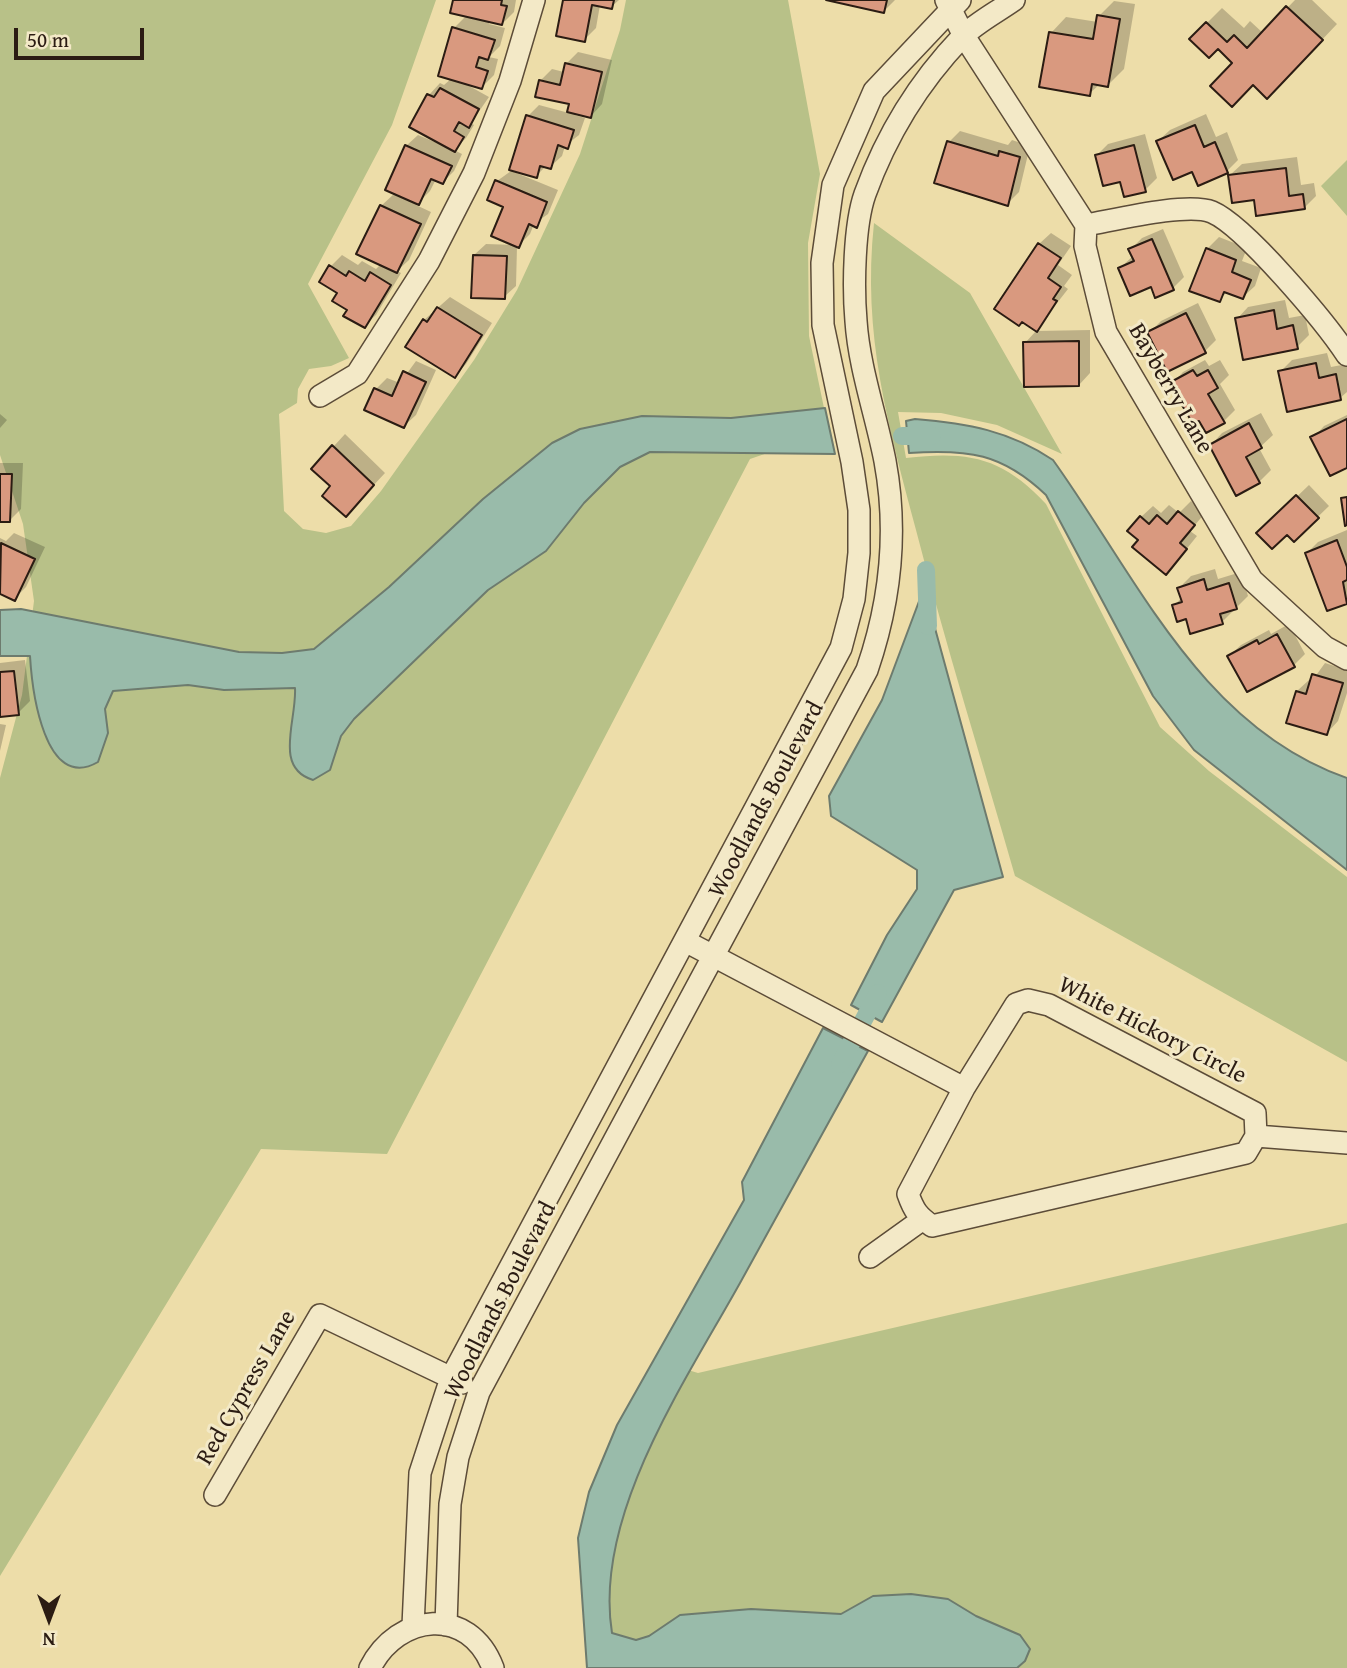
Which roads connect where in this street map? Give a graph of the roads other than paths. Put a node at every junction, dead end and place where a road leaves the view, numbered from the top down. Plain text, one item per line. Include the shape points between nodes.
1 (534, 0) edge
2 (1014, 0) edge
3 (952, 2) edge
4 (964, 36) junction
5 (1086, 225) junction
6 (1347, 355) edge
7 (320, 396) dead end
8 (1347, 659) edge
9 (685, 941) junction
10 (714, 955) junction
11 (964, 1088) junction
12 (1256, 1136) junction
13 (1347, 1143) edge
14 (923, 1219) junction
15 (870, 1257) dead end
16 (451, 1378) junction
17 (479, 1392) junction
18 (215, 1495) dead end
19 (446, 1625) junction
20 (413, 1626) junction
21 (370, 1668) edge
22 (493, 1668) edge

1 - 7 street via 510,81 474,173 429,261 357,374
2 - 4 street, Woodlands Boulevard
3 - 4 street, Bayberry Lane
3 - 9 street, Woodlands Boulevard via 874,91 833,186 822,264 823,325 859,510 854,599 841,648
4 - 5 street, Bayberry Lane
4 - 10 street, Woodlands Boulevard via 908,103 864,196 854,274 856,323 892,516 880,632 867,670
5 - 6 street via 1180,209 1211,211 1240,230
5 - 8 street, Bayberry Lane via 1085,246 1106,332 1252,580 1325,646
9 - 10 street
9 - 16 street, Woodlands Boulevard
10 - 11 street
10 - 17 street, Woodlands Boulevard
11 - 12 street, White Hickory Circle via 1016,1004 1028,1000 1049,1005 1255,1113
11 - 14 street, White Hickory Circle via 908,1195 914,1213
12 - 13 street
12 - 14 street via 1246,1153 932,1226
14 - 15 street
16 - 17 street, Red Cypress Lane
16 - 18 street, Red Cypress Lane via 320,1315
16 - 20 street, Woodlands Boulevard via 420,1473
17 - 19 street, Woodlands Boulevard via 458,1457 450,1504
19 - 20 street
19 - 22 street via 466,1633 482,1647
20 - 21 street via 394,1635

